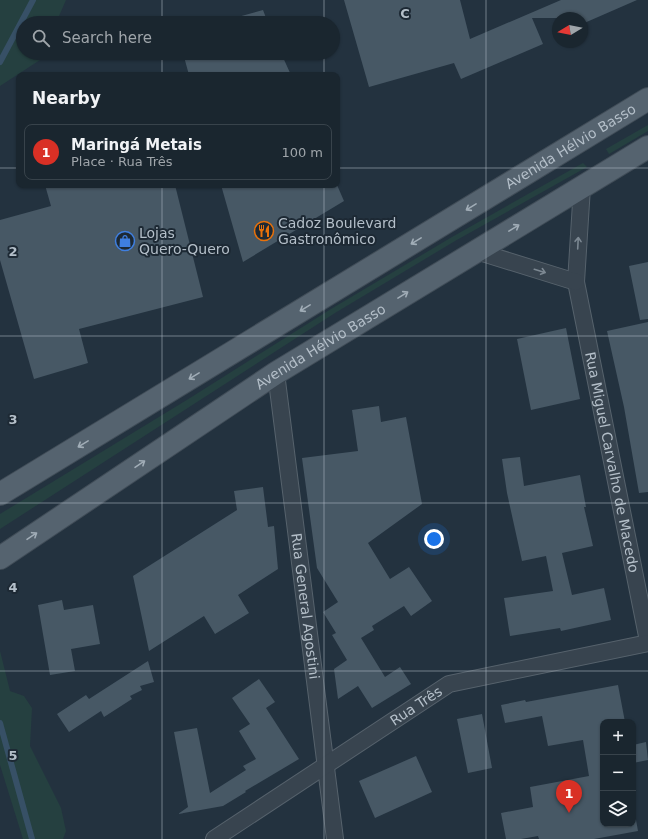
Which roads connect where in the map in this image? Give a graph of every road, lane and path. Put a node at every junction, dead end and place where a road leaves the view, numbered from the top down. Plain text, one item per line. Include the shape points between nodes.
1 (648, 99) edge
2 (648, 147) edge
3 (582, 187) junction
4 (476, 251) junction
5 (576, 282) junction
6 (276, 373) junction
7 (0, 494) edge
8 (0, 558) edge
9 (648, 642) edge
10 (326, 765) junction
11 (214, 839) edge
12 (335, 839) edge

1 -> 7 main road, Avenida Hélvio Basso
2 - 3 main road, Avenida Hélvio Basso
4 -> 3 main road, Avenida Hélvio Basso
5 -> 3 street, Rua Miguel Carvalho de Macedo
4 -> 5 street
6 -> 4 main road, Avenida Hélvio Basso
5 - 9 street, Rua Miguel Carvalho de Macedo
8 -> 6 main road, Avenida Hélvio Basso
6 - 10 street, Rua General Agostini
9 - 10 street, Rua Três via 449,684
10 - 11 street, Rua Três
10 - 12 street, Rua General Agostini

